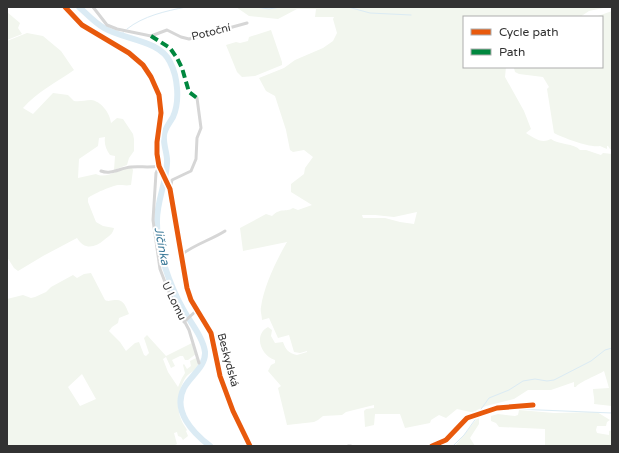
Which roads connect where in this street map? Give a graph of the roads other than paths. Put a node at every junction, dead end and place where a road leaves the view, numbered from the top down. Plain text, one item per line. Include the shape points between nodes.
1 (65, 7) edge
2 (92, 7) edge
3 (247, 23) dead end
4 (197, 98) dead end
5 (160, 168) junction
6 (100, 171) dead end
7 (169, 187) junction
8 (225, 232) dead end
9 (182, 255) junction
10 (197, 310) junction
11 (184, 322) junction
12 (199, 363) dead end
13 (533, 405) dead end
14 (250, 446) edge
15 (432, 446) edge

1 - 5 street via 82,26 136,58 151,77 160,104 157,154
2 - 3 street, Potoční via 107,25 151,36 167,30 193,39
4 - 7 street via 201,128 197,138 196,159 191,172 172,180
5 - 6 street via 129,167 108,173
5 - 7 street, Beskydská
5 - 11 street, U Lomu via 156,173 153,220 160,269
7 - 9 street, Beskydská
8 - 9 street via 194,246
9 - 10 street, Beskydská via 187,288
10 - 11 street
10 - 14 street, Beskydská via 211,333 220,376
11 - 12 street, U Lomu
13 - 15 street via 497,408 467,418 446,440

